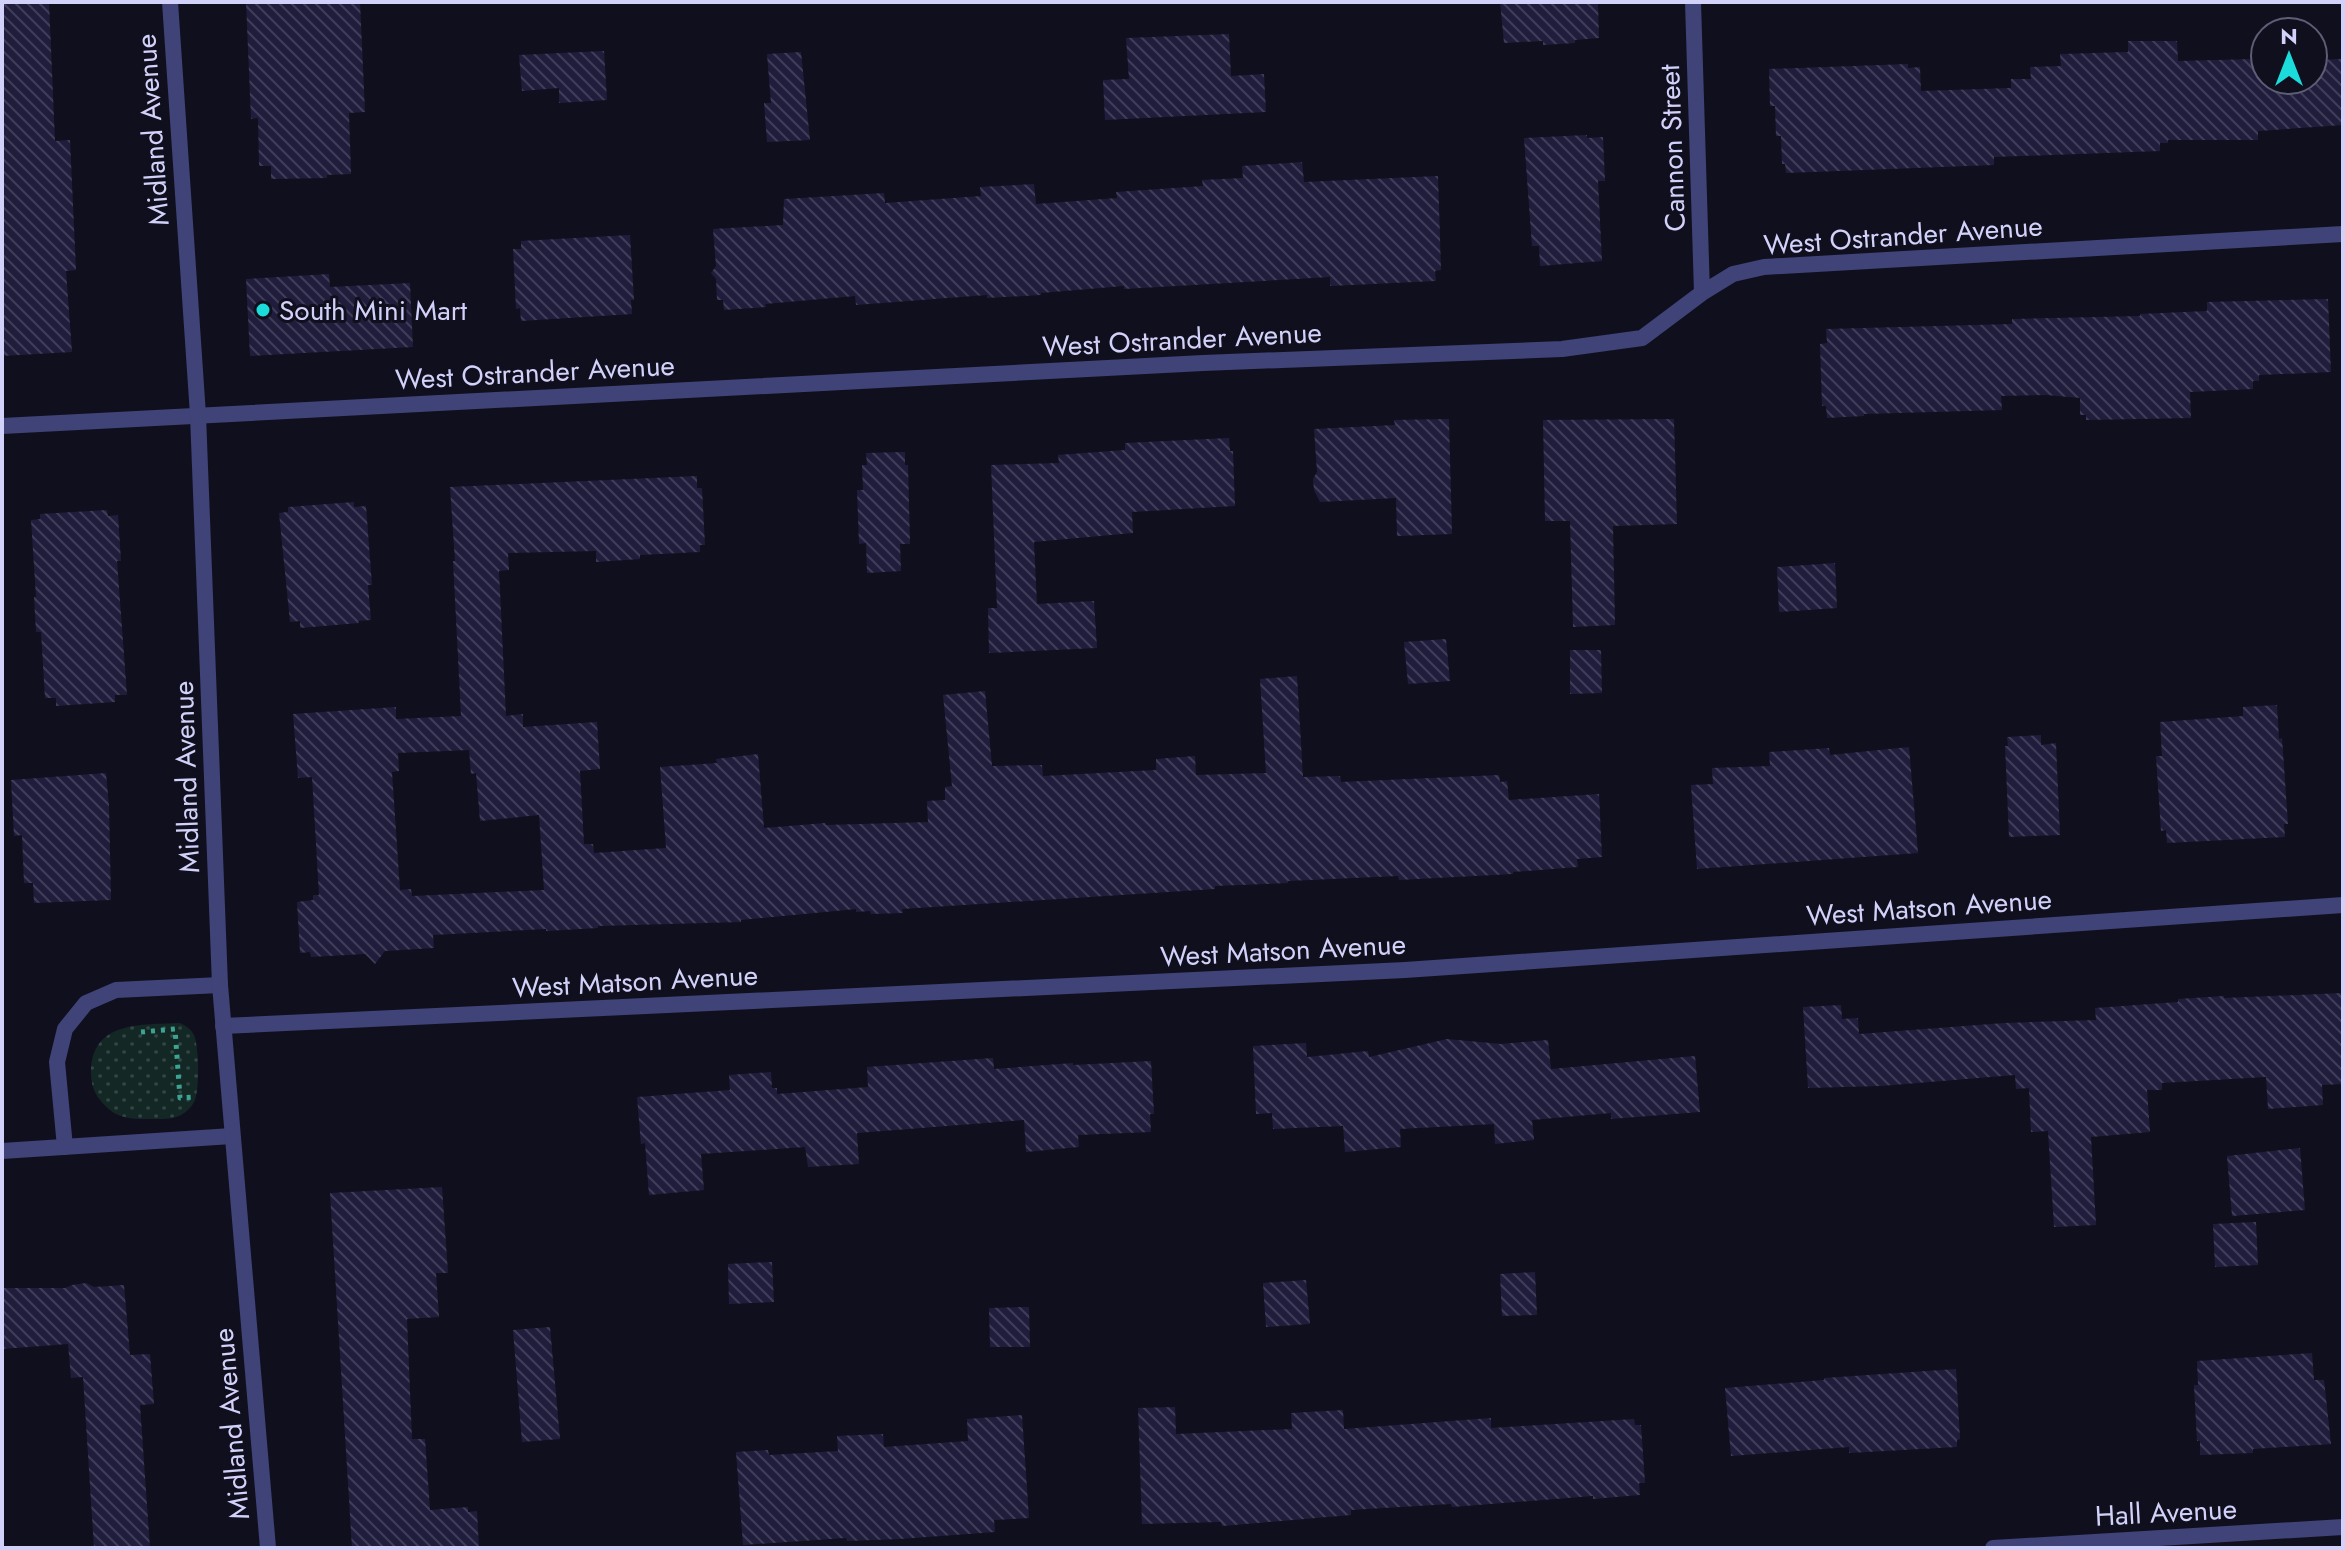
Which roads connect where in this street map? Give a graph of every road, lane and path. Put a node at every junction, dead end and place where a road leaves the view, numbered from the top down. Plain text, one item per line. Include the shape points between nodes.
1 (170, 2) edge
2 (1693, 2) edge
3 (2343, 234) edge
4 (1702, 293) junction
5 (198, 415) junction
6 (2, 426) edge
7 (2343, 905) edge
8 (220, 985) junction
9 (223, 1026) junction
10 (141, 1032) dead end
11 (196, 1097) dead end
12 (232, 1136) junction
13 (65, 1147) junction
14 (2, 1151) edge
15 (2343, 1527) edge
16 (268, 1548) edge
17 (1993, 1548) edge

1 - 5 street, Midland Avenue
2 - 4 street, Cannon Street
3 - 4 street, West Ostrander Avenue via 1764,267 1733,274
4 - 5 street, West Ostrander Avenue via 1642,338 1562,349
5 - 6 street, West Ostrander Avenue
5 - 8 street, Midland Avenue
7 - 9 street, West Matson Avenue via 1405,970
8 - 9 street, Midland Avenue
8 - 13 street via 116,990 86,1003 65,1029 57,1062
9 - 12 street, Midland Avenue
10 - 11 path via 175,1029 180,1098
12 - 13 street
12 - 16 street, Midland Avenue
13 - 14 street
15 - 17 street, Hall Avenue

